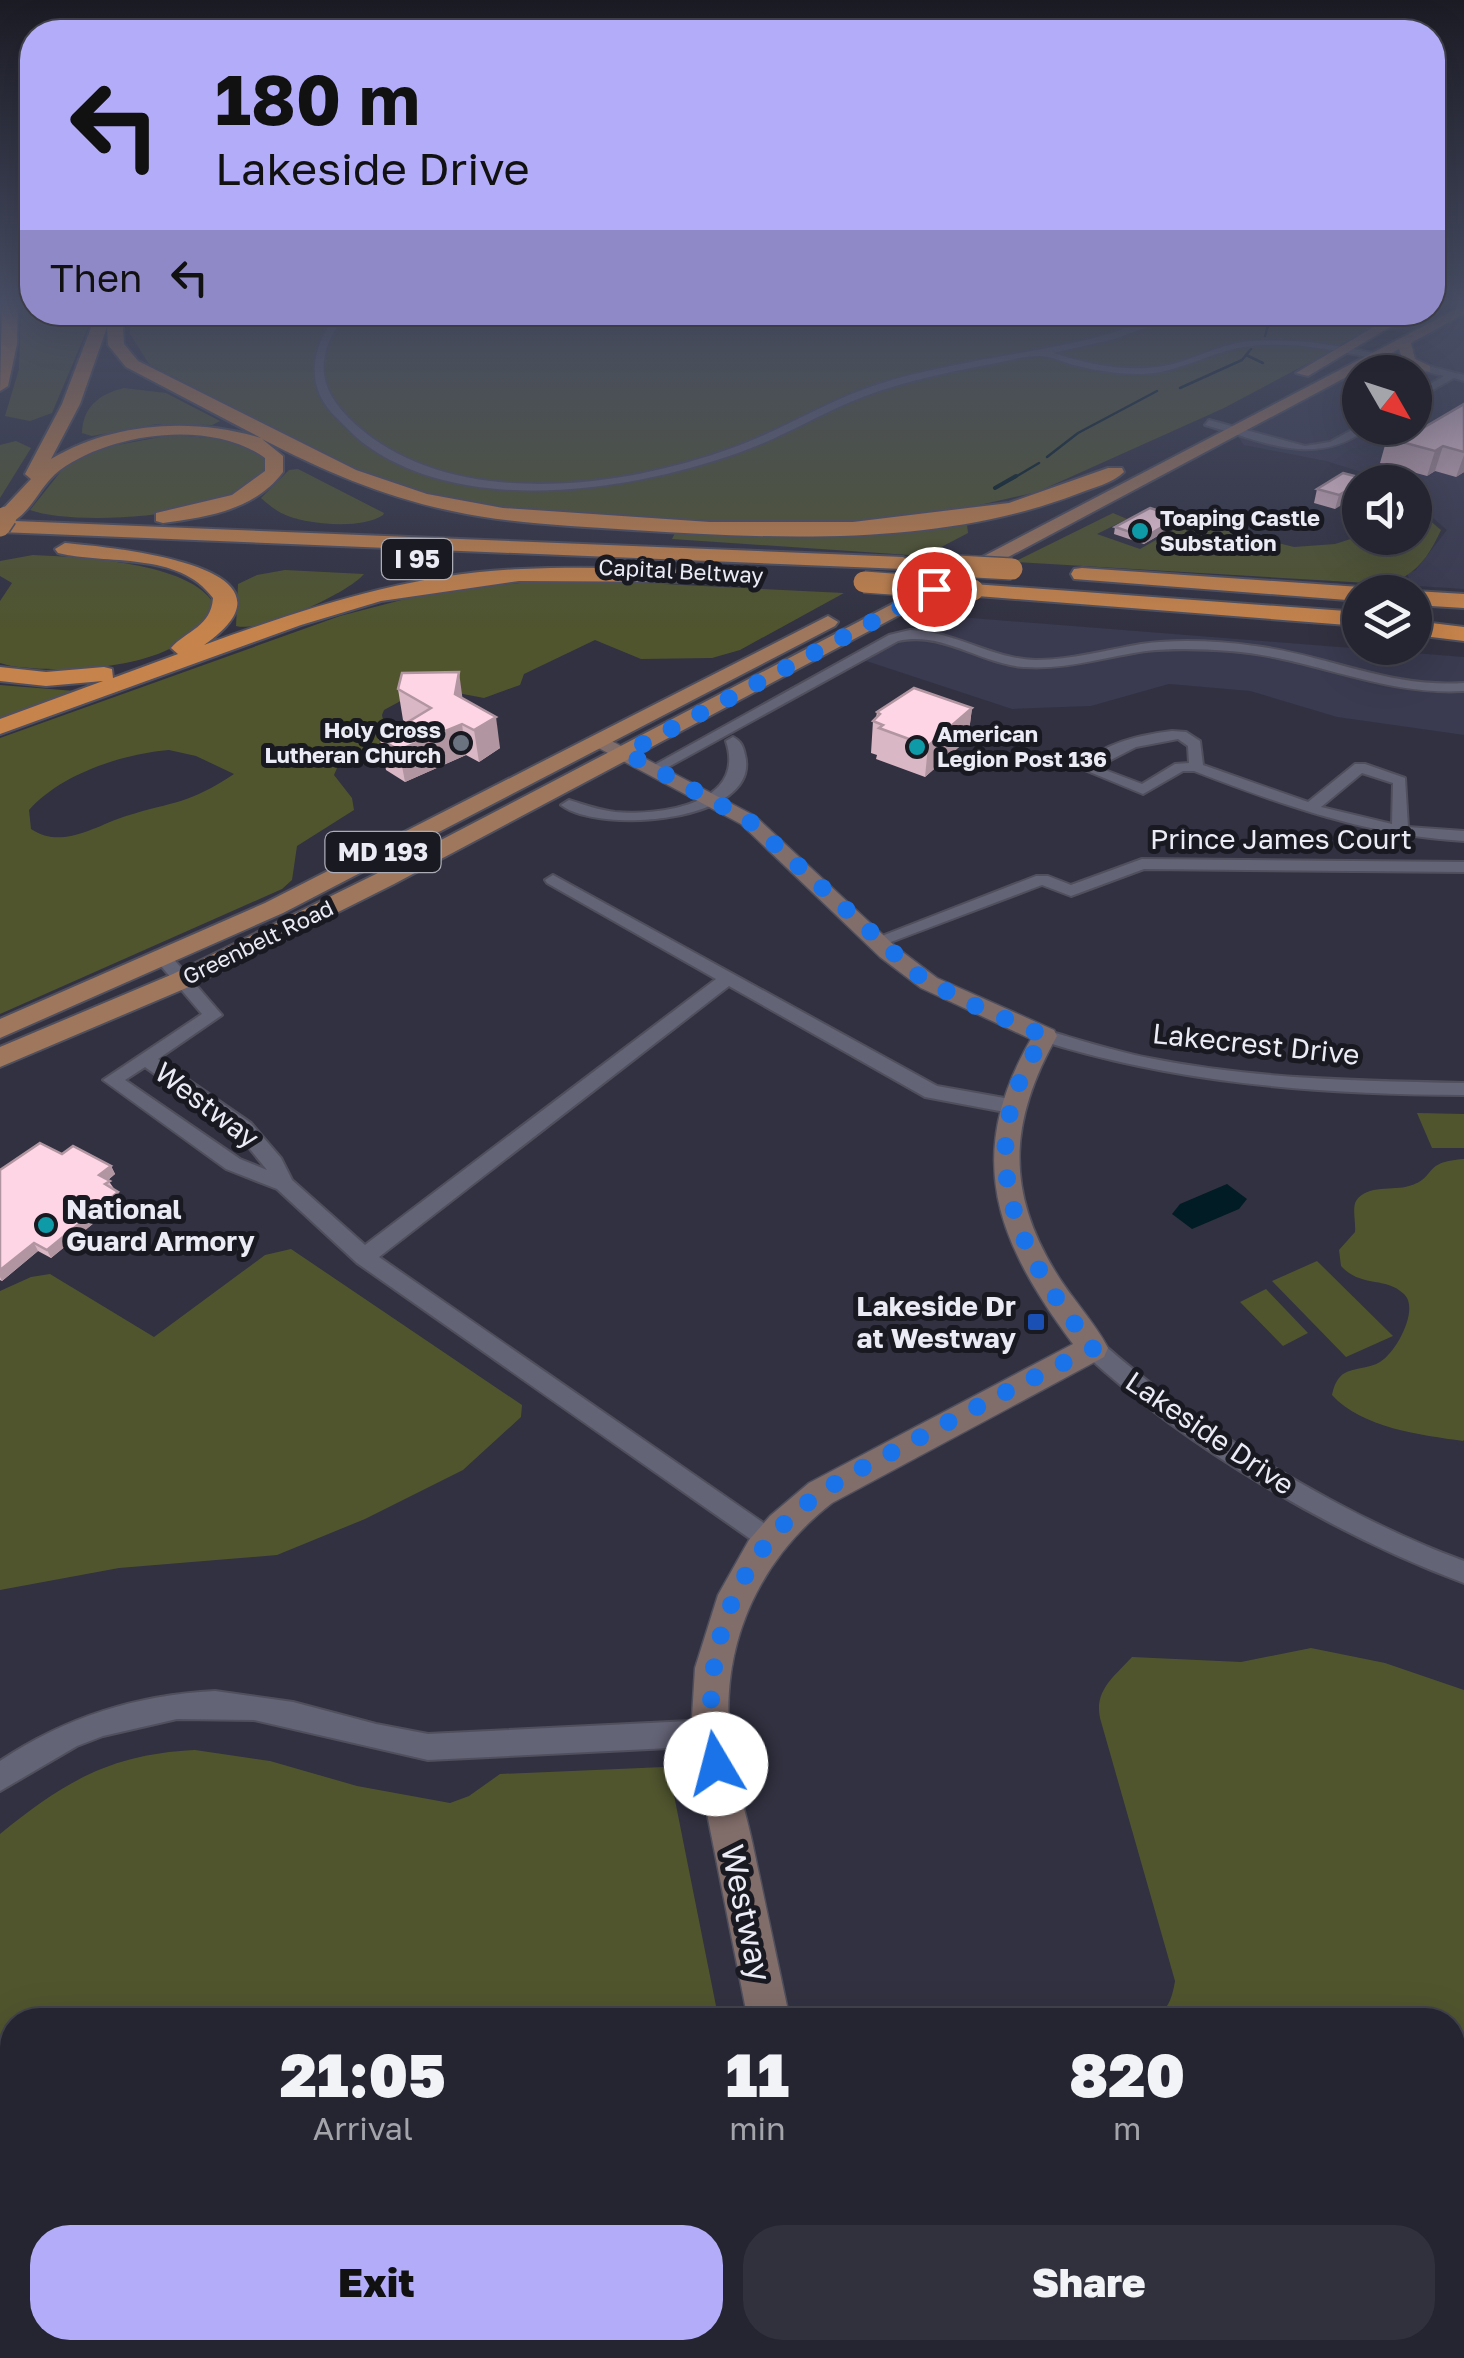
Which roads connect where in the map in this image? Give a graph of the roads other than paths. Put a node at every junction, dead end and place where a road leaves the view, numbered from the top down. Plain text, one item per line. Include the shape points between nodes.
1 (66, 412) edge
2 (225, 412) edge
3 (336, 412) edge
4 (824, 412) edge
5 (1228, 412) edge
6 (1271, 412) edge
7 (1202, 426) joint
8 (1234, 431) junction
9 (1342, 440) edge
10 (322, 462) junction
11 (1122, 468) joint
12 (2, 523) edge
13 (36, 536) junction
14 (0, 544) edge
15 (714, 553) junction
16 (800, 578) junction
17 (1342, 593) edge
18 (1432, 599) edge
19 (1464, 601) edge
20 (1342, 619) edge
21 (1432, 626) edge
22 (1464, 626) edge
23 (1432, 629) edge
24 (1464, 634) edge
25 (0, 674) edge
26 (1464, 687) edge
27 (0, 727) edge
28 (733, 740) dead end
29 (600, 741) junction
30 (626, 753) junction
31 (1196, 767) junction
32 (656, 768) junction
33 (712, 798) junction
34 (569, 805) dead end
35 (1310, 808) junction
36 (1400, 829) junction
37 (1464, 836) edge
38 (1464, 867) edge
39 (553, 880) dead end
40 (877, 941) junction
41 (164, 959) junction
42 (730, 977) junction
43 (182, 980) junction
44 (97, 1018) junction
45 (0, 1028) edge
46 (1045, 1036) junction
47 (0, 1058) edge
48 (146, 1059) junction
49 (0, 1072) edge
50 (1464, 1089) edge
51 (1010, 1106) junction
52 (284, 1184) junction
53 (364, 1257) junction
54 (1094, 1348) junction
55 (769, 1541) junction
56 (1464, 1572) edge
57 (710, 1733) junction
58 (0, 1777) edge
59 (767, 2008) edge

1 - 12 highway
2 - 10 highway
3 - 4 street via 405,465 493,484 583,483 687,466
5 - 7 main road
6 - 8 main road, Greenbelt Road / MD 193
7 - 8 street
8 - 9 street via 1315,449
8 - 30 main road, Greenbelt Road / MD 193
10 - 11 highway via 391,490 469,509 728,528 962,517 1022,506
10 - 15 highway via 402,503 479,525
11 - 29 main road, Greenbelt Road / MD 193
12 - 13 highway, Capital Beltway / I 95
12 - 13 highway via 52,466 114,440 212,432 249,439 274,456 274,472 262,485 218,506
13 - 14 highway, Capital Beltway / I 95
13 - 15 highway, Capital Beltway / I 95
13 - 16 highway, Capital Beltway / I 95
13 - 25 highway via 186,567 214,583 224,606 196,641 140,665 64,679
15 - 17 highway, Capital Beltway / I 95, bridge
16 - 20 highway, Capital Beltway / I 95, bridge
16 - 27 highway via 562,573 410,588 293,620
18 - 19 highway
21 - 22 highway
23 - 24 highway
26 - 32 street via 1390,685 1256,651 1146,646 1038,664 1003,660 928,632 894,638
28 - 33 street via 739,770
29 - 30 street, Lakecrest Drive
29 - 41 main road, Greenbelt Road / MD 193
30 - 32 street, Lakecrest Drive
30 - 43 main road, Greenbelt Road / MD 193
31 - 31 street via 1195,744 1172,734 1096,758 1087,768 1144,790 1180,768
31 - 35 street
32 - 33 street, Lakecrest Drive
33 - 34 street via 654,817 608,816
33 - 40 street, Lakecrest Drive via 771,838
35 - 36 street
35 - 36 street via 1360,767 1400,780
36 - 37 street
38 - 40 street, Prince James Court via 1142,864 1070,892 1042,880
39 - 42 street
40 - 46 street, Lakecrest Drive via 942,990
41 - 43 street
41 - 45 main road, Greenbelt Road / MD 193
42 - 51 street via 932,1092
42 - 53 street
43 - 44 main road, Greenbelt Road / MD 193
43 - 48 street via 213,1015
44 - 47 main road, Greenbelt Road / MD 193
44 - 49 main road
46 - 50 street, Lakecrest Drive via 1214,1076
46 - 51 street, Lakeside Drive
48 - 52 street, Westway via 248,1130 274,1158
48 - 52 street, Westway via 112,1080 233,1164
51 - 54 street, Lakeside Drive via 1004,1163 1014,1212 1042,1277
52 - 53 street
53 - 55 street
54 - 55 street, Westway via 843,1480 808,1502
54 - 56 street, Lakeside Drive via 1164,1405 1290,1488 1377,1536
55 - 57 street, Westway via 725,1618 710,1687
57 - 58 street via 428,1747 256,1706 176,1705 72,1733
57 - 59 street, Westway

